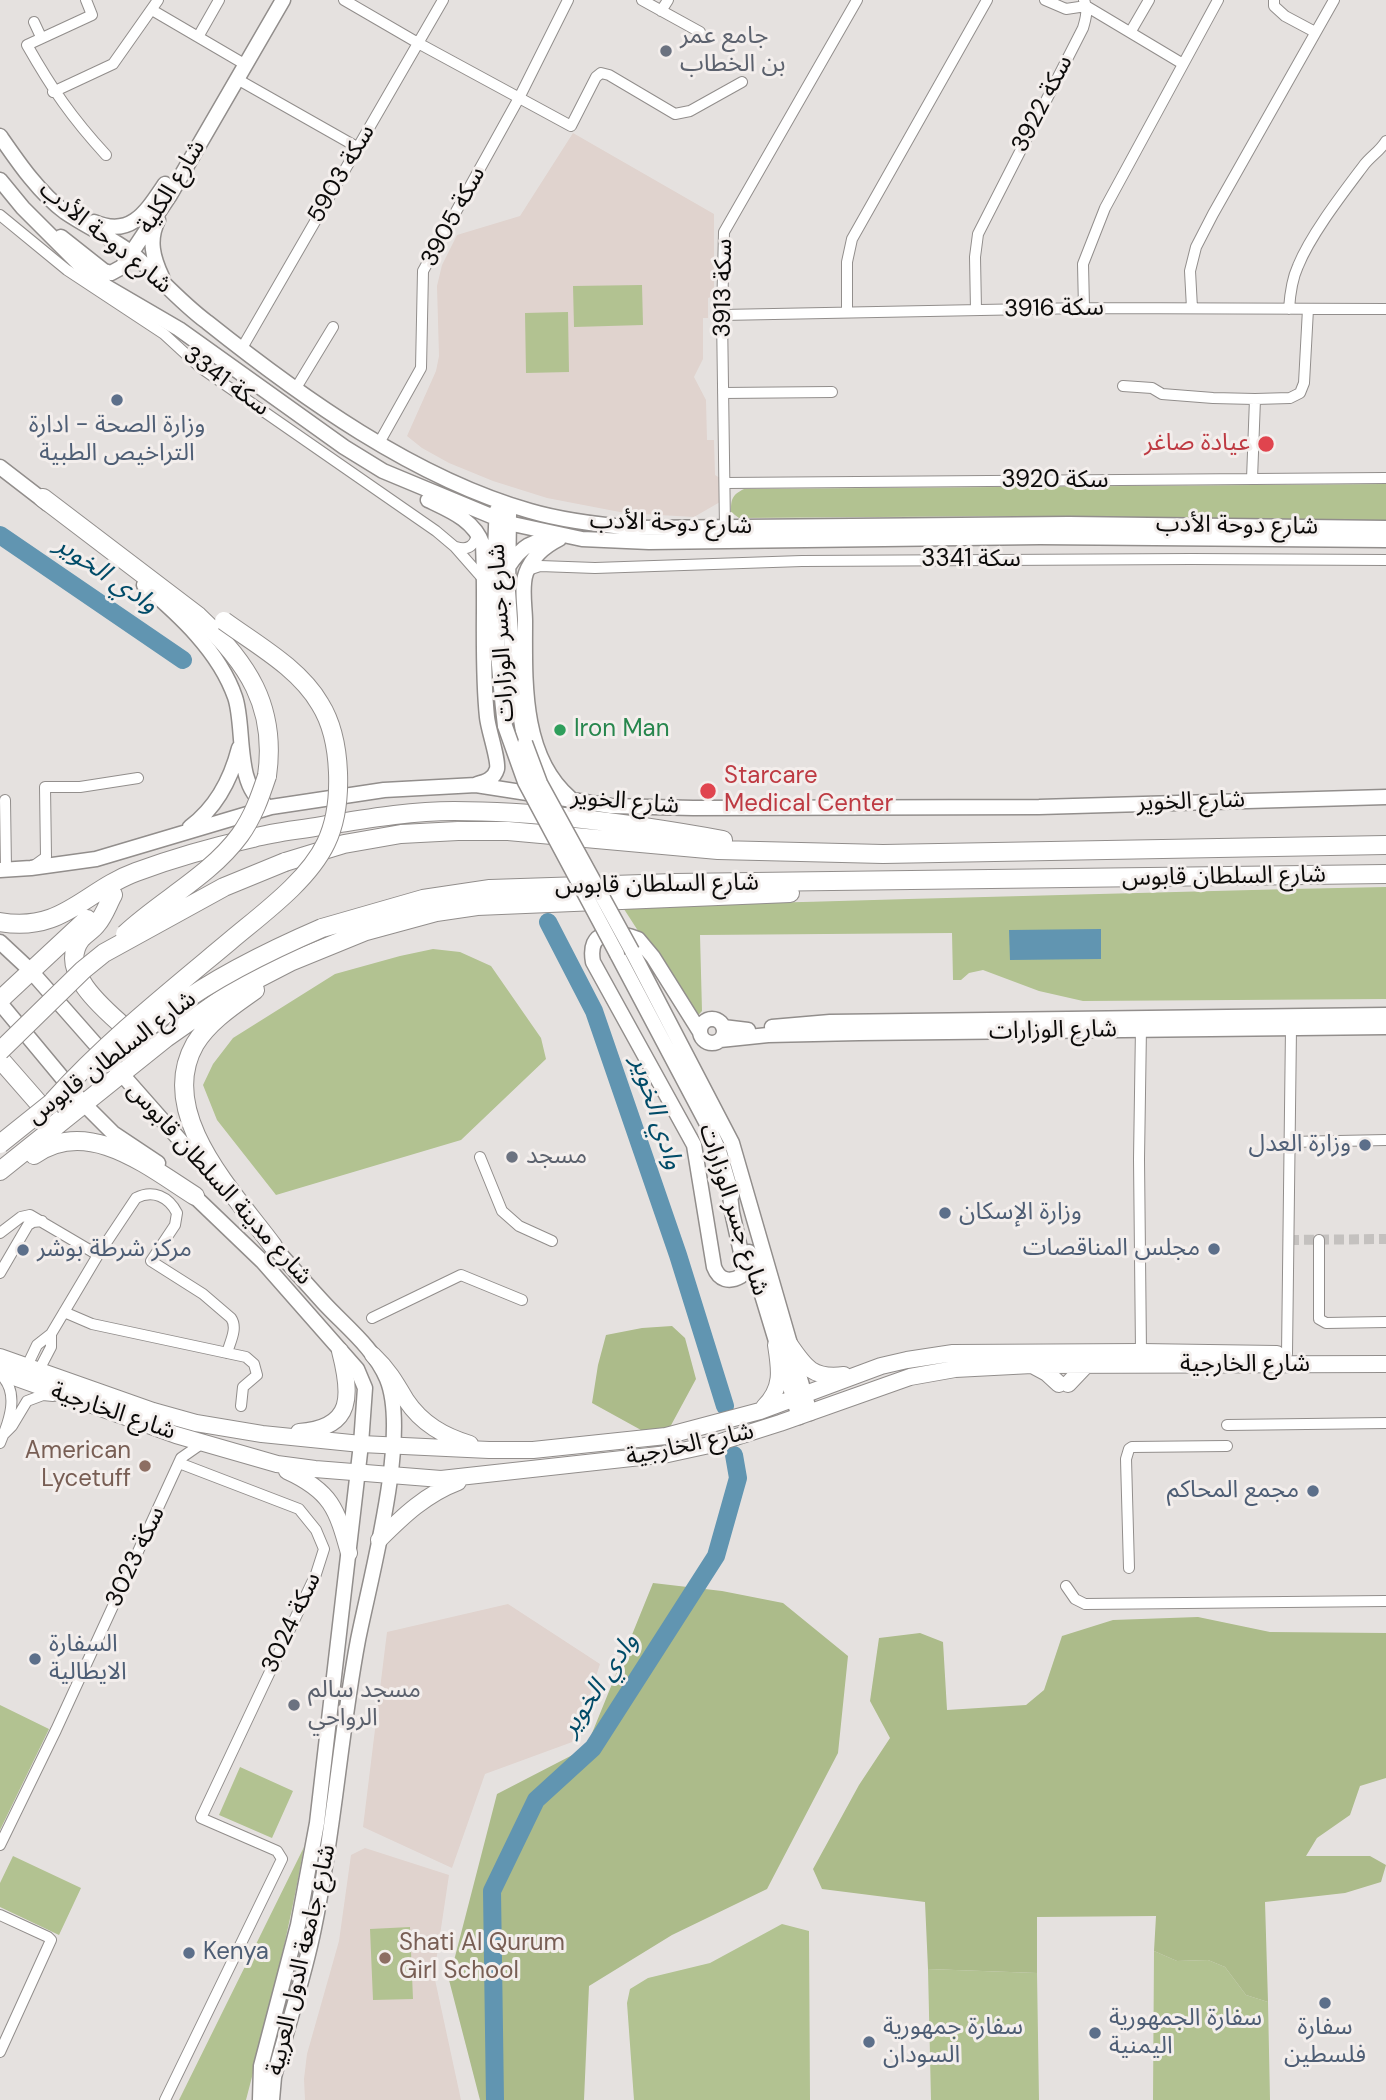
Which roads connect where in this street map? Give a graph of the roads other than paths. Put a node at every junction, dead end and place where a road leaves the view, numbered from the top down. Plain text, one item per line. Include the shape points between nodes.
1 (86, 0) edge
2 (158, 0) edge
3 (219, 0) edge
4 (283, 0) edge
5 (344, 0) edge
6 (443, 0) edge
7 (568, 0) edge
8 (642, 0) edge
9 (668, 0) edge
10 (858, 0) edge
11 (987, 0) edge
12 (1045, 0) edge
13 (1149, 0) edge
14 (1218, 0) edge
15 (1273, 0) edge
16 (1334, 0) edge
17 (1085, 3) edge
18 (152, 10) junction
19 (661, 11) junction
20 (34, 22) dead end
21 (1130, 31) junction
22 (700, 32) dead end
23 (1315, 32) junction
24 (41, 37) junction
25 (198, 37) junction
26 (418, 43) junction
27 (1183, 64) junction
28 (246, 65) junction
29 (237, 79) junction
30 (742, 82) dead end
31 (54, 92) junction
32 (519, 98) junction
33 (212, 121) junction
34 (0, 136) edge
35 (1386, 141) edge
36 (357, 147) junction
37 (106, 155) dead end
38 (0, 180) edge
39 (170, 195) junction
40 (65, 212) junction
41 (0, 215) edge
42 (42, 225) junction
43 (131, 253) junction
44 (85, 254) junction
45 (167, 288) junction
46 (1084, 308) junction
47 (1192, 308) junction
48 (1289, 309) junction
49 (1308, 309) junction
50 (1386, 309) edge
51 (976, 310) junction
52 (847, 311) junction
53 (722, 315) junction
54 (333, 327) dead end
55 (242, 348) junction
56 (215, 354) junction
57 (201, 368) junction
58 (1123, 386) dead end
59 (296, 387) junction
60 (723, 393) junction
61 (832, 393) dead end
62 (1255, 399) junction
63 (379, 443) junction
64 (0, 467) edge
65 (383, 471) junction
66 (1386, 478) edge
67 (1252, 479) junction
68 (725, 483) junction
69 (43, 498) junction
70 (504, 502) junction
71 (502, 521) junction
72 (725, 528) junction
73 (1386, 528) edge
74 (478, 532) junction
75 (582, 539) junction
76 (1386, 540) edge
77 (553, 543) junction
78 (455, 547) junction
79 (1386, 560) edge
80 (557, 567) junction
81 (507, 568) junction
82 (527, 570) junction
83 (484, 580) junction
84 (529, 739) junction
85 (241, 743) junction
86 (491, 743) junction
87 (498, 766) junction
88 (138, 778) dead end
89 (476, 785) junction
90 (510, 789) junction
91 (1386, 797) edge
92 (570, 798) junction
93 (5, 800) dead end
94 (271, 807) junction
95 (180, 833) junction
96 (1386, 845) edge
97 (764, 851) junction
98 (3, 852) edge
99 (160, 865) junction
100 (32, 868) junction
101 (3, 869) edge
102 (1386, 874) edge
103 (874, 881) junction
104 (113, 895) junction
105 (0, 922) edge
106 (0, 942) edge
107 (104, 953) junction
108 (308, 956) junction
109 (30, 970) junction
110 (0, 1002) edge
111 (1386, 1015) edge
112 (1342, 1016) junction
113 (1188, 1018) junction
114 (1386, 1027) edge
115 (1291, 1028) junction
116 (1141, 1030) junction
117 (722, 1033) junction
118 (166, 1038) junction
119 (0, 1051) edge
120 (0, 1059) edge
121 (122, 1075) junction
122 (53, 1101) junction
123 (84, 1104) junction
124 (46, 1134) junction
125 (1386, 1140) edge
126 (1290, 1142) junction
127 (0, 1144) edge
128 (480, 1157) dead end
129 (0, 1171) edge
130 (0, 1180) edge
131 (729, 1186) junction
132 (195, 1196) junction
133 (43, 1221) junction
134 (0, 1233) edge
135 (1319, 1240) dead end
136 (552, 1241) dead end
137 (273, 1246) junction
138 (98, 1255) junction
139 (0, 1273) edge
140 (522, 1300) dead end
141 (64, 1312) junction
142 (372, 1318) dead end
143 (1386, 1322) edge
144 (782, 1344) junction
145 (340, 1352) junction
146 (1141, 1352) junction
147 (227, 1353) junction
148 (1386, 1353) edge
149 (373, 1354) junction
150 (1287, 1354) junction
151 (0, 1357) edge
152 (1063, 1358) junction
153 (1110, 1364) junction
154 (1173, 1364) junction
155 (1386, 1364) edge
156 (1032, 1365) junction
157 (1086, 1365) junction
158 (1245, 1365) junction
159 (1329, 1365) junction
160 (881, 1366) junction
161 (33, 1368) junction
162 (0, 1373) edge
163 (70, 1397) junction
164 (798, 1397) junction
165 (241, 1406) dead end
166 (760, 1411) junction
167 (804, 1415) junction
168 (1386, 1423) edge
169 (1227, 1425) dead end
170 (262, 1434) junction
171 (177, 1435) junction
172 (2, 1439) edge
173 (204, 1443) junction
174 (361, 1444) junction
175 (1227, 1446) dead end
176 (392, 1447) junction
177 (557, 1447) junction
178 (489, 1450) junction
179 (180, 1461) junction
180 (277, 1464) junction
181 (558, 1467) junction
182 (359, 1472) junction
183 (389, 1475) junction
184 (472, 1476) junction
185 (379, 1540) junction
186 (349, 1553) junction
187 (1129, 1568) dead end
188 (1066, 1586) dead end
189 (1386, 1601) edge
190 (0, 1845) edge
191 (0, 1915) edge
192 (0, 2052) edge
193 (262, 2098) edge
194 (165, 2100) edge

1 - 24 street via 92,15
2 - 18 street
3 - 25 street
4 - 28 main road
5 - 26 street
6 - 26 street, سكة 5903
7 - 32 street, سكة 3905
8 - 19 street
9 - 19 street
10 - 53 street, سكة 3913 via 726,227
11 - 52 street via 852,239
12 - 17 street via 1066,9
13 - 21 street
14 - 27 street
15 - 23 street via 1285,16
16 - 23 street
17 - 21 street
17 - 51 street, سكة 3922 via 1083,28 978,234
18 - 25 street
18 - 31 street via 113,64
19 - 22 street
20 - 24 street
21 - 27 street
23 - 47 street via 1196,247 1190,271
24 - 31 street via 27,45
25 - 28 street
26 - 32 street
26 - 36 street, سكة 5903
27 - 46 street via 1094,234 1083,264
28 - 29 main road
29 - 33 main road
29 - 36 street
30 - 32 street via 690,111 675,114 601,73 571,126
31 - 37 street
32 - 63 street, سكة 3905 via 423,271 421,368
33 - 39 main road, شارع الكلية
33 - 40 main road via 156,198 131,224 107,228
34 - 40 main road, شارع دوحة الأدب
35 - 48 street via 1350,184 1298,266
36 - 55 street, سكة 5903
38 - 42 main road, شارع دوحة الأدب
39 - 43 main road, شارع الكلية
39 - 45 main road via 155,225 152,248
40 - 43 main road, شارع دوحة الأدب
40 - 44 main road via 113,249 116,258 110,265
41 - 57 street, سكة 3341 via 67,270 164,334
42 - 44 main road
42 - 56 main road, شارع دوحة الأدب via 107,287
43 - 44 main road via 122,267 111,273
43 - 45 main road, شارع دوحة الأدب
45 - 55 main road, شارع دوحة الأدب
46 - 47 street, سكة 3916
46 - 51 street, سكة 3916
47 - 48 street, سكة 3916
48 - 49 street, سكة 3916
49 - 50 street, سكة 3916
49 - 62 street via 1300,393 1290,398
51 - 52 street, سكة 3916
52 - 53 street, سكة 3916
53 - 60 street, سكة 3913
54 - 59 street
55 - 59 main road, شارع دوحة الأدب
56 - 57 street
56 - 65 main road, شارع دوحة الأدب
57 - 78 street, سكة 3341
58 - 62 street via 1152,388 1162,394
59 - 63 main road, شارع دوحة الأدب
60 - 61 street
60 - 68 street, سكة 3913
62 - 67 street
63 - 70 main road, شارع دوحة الأدب via 428,470
64 - 69 main road
65 - 71 main road, شارع دوحة الأدب
65 - 74 main road
66 - 67 street, سكة 3920
67 - 68 street, سكة 3920
68 - 72 street, سكة 3913
69 - 85 main road via 165,602 215,658 235,697
69 - 107 highway, bridge via 221,637 252,679 267,725 269,761 257,806 240,835 224,854 145,914
69 - 122 highway, bridge via 103,534 288,667 321,704 332,730 338,778 326,843 300,878 112,1040
70 - 71 main road, شارع جسر الوزارات
70 - 72 main road, شارع دوحة الأدب via 546,515 624,527
71 - 75 main road, شارع دوحة الأدب
71 - 81 main road, شارع جسر الوزارات
71 - 131 main road, شارع جسر الوزارات, bridge via 495,564 505,726 525,782 708,1126
72 - 73 main road, شارع دوحة الأدب via 1069,524
74 - 78 street via 470,547
74 - 83 main road
75 - 76 main road, شارع دوحة الأدب
75 - 77 main road
77 - 80 street via 550,562
77 - 81 main road via 533,542
77 - 82 main road
78 - 83 street, سكة 3341
79 - 80 street, سكة 3341 via 1002,559
80 - 82 street, سكة 3341
81 - 84 main road, شارع جسر الوزارات via 514,676
82 - 84 main road via 524,656
83 - 86 main road via 485,695
84 - 86 main road via 531,747 517,753
84 - 92 main road
84 - 144 main road, شارع جسر الوزارات, bridge via 540,783 732,1143
85 - 94 main road via 252,791
85 - 95 main road via 233,770 212,807
86 - 87 main road
87 - 89 main road via 494,775
87 - 90 main road
88 - 100 street via 45,787 46,857
89 - 90 main road, شارع الخوير
89 - 94 main road, شارع الخوير via 384,790
90 - 92 main road, شارع الخوير
91 - 92 main road, شارع الخوير via 845,808 611,806
93 - 98 street
94 - 95 main road, شارع الخوير
95 - 100 main road, شارع الخوير via 96,859
96 - 97 highway, شارع السلطان قابوس via 883,854
97 - 99 highway via 678,832 514,813 450,811 384,816 254,837
97 - 107 highway, شارع السلطان قابوس, bridge via 508,831 401,834 285,862 224,887
98 - 101 street
99 - 104 highway
99 - 105 highway via 110,884 51,919 31,924
100 - 101 main road, شارع الخوير
102 - 103 highway, شارع السلطان قابوس
103 - 108 highway via 804,892 477,906 366,931
103 - 122 highway, شارع السلطان قابوس, bridge via 490,889 423,899 322,928 272,949 184,1001
104 - 109 highway
104 - 118 highway via 98,923 80,940 73,968 80,982 143,1043
106 - 109 main road, شارع مدينة السلطان قابوس
107 - 119 highway, شارع السلطان قابوس, bridge
108 - 118 highway via 230,993
108 - 137 highway via 211,1025 196,1042 184,1079 183,1098 197,1137
109 - 110 highway
109 - 121 main road, شارع مدينة السلطان قابوس
110 - 123 main road, شارع مدينة السلطان قابوس
111 - 112 main road, شارع الوزارات
112 - 113 main road, شارع الوزارات
112 - 115 street via 1300,1019
113 - 116 street via 1147,1021
113 - 117 main road, شارع الوزارات via 830,1022
114 - 115 main road, شارع الوزارات
115 - 116 main road, شارع الوزارات
115 - 126 street
116 - 117 main road, شارع الوزارات
116 - 146 street
117 - 131 main road via 714,1043 702,1038 638,939 611,934 593,942 593,962 694,1145 714,1267 727,1281 741,1276 744,1266
118 - 121 highway
120 - 124 highway via 50,1115
121 - 123 highway
121 - 137 main road, شارع مدينة السلطان قابوس
122 - 127 highway, شارع السلطان قابوس, bridge
123 - 124 highway
123 - 132 main road, شارع مدينة السلطان قابوس via 113,1133 157,1162
124 - 129 highway
125 - 126 street
126 - 150 street
128 - 136 street via 502,1211 519,1226
130 - 132 highway via 46,1146 90,1141 120,1150
131 - 144 main road, شارع جسر الوزارات
132 - 145 main road, شارع مدينة السلطان قابوس via 262,1261
133 - 134 street via 30,1215 21,1217
133 - 138 street
133 - 139 street via 28,1225
135 - 143 street via 1319,1319 1326,1323
137 - 149 main road, شارع مدينة السلطان قابوس
138 - 141 street
138 - 147 street via 136,1198 150,1194 167,1200 177,1213 174,1225 151,1261 231,1318 234,1329
140 - 142 street via 461,1275
141 - 147 street via 92,1324
141 - 161 street via 51,1334 51,1347
144 - 160 main road via 807,1368 823,1376
144 - 164 main road, شارع جسر الوزارات
144 - 166 main road via 779,1385
145 - 170 main road via 349,1393 339,1415 317,1430
145 - 174 main road, شارع مدينة السلطان قابوس via 357,1369 365,1388
146 - 150 main road, شارع الخارجية
146 - 152 main road, شارع الخارجية
146 - 153 main road
146 - 154 main road via 1149,1359
147 - 165 street via 246,1357 257,1371 243,1387
148 - 150 main road, شارع الخارجية
149 - 176 main road, شارع مدينة السلطان قابوس via 391,1393
149 - 178 main road via 429,1426 447,1437
150 - 158 main road
150 - 159 main road
151 - 161 main road, شارع الخارجية
152 - 156 main road, شارع الخارجية
152 - 157 main road, شارع الخارجية
152 - 160 main road, شارع الخارجية via 953,1353
153 - 154 main road, شارع الخارجية
153 - 157 main road, شارع الخارجية
154 - 158 main road, شارع الخارجية
155 - 159 main road, شارع الخارجية
156 - 157 main road via 1064,1384
156 - 167 main road, شارع الخارجية via 909,1377
158 - 159 main road, شارع الخارجية
160 - 164 main road, شارع الخارجية
161 - 170 main road, شارع الخارجية via 185,1420
162 - 163 main road, شارع الخارجية
162 - 172 street via 13,1398
163 - 171 main road, شارع الخارجية
163 - 172 street via 43,1395 27,1401
164 - 166 main road, شارع الخارجية
164 - 167 main road, شارع جسر الوزارات
166 - 177 main road, شارع الخارجية via 666,1436
167 - 181 main road, شارع الخارجية via 713,1444
168 - 169 street
170 - 174 main road, شارع الخارجية
171 - 173 main road, شارع الخارجية
171 - 179 street
173 - 179 street
173 - 180 main road, شارع الخارجية
174 - 176 main road, شارع الخارجية
174 - 182 main road, شارع جامعة الدول العربية
175 - 187 street via 1129,1449
176 - 178 main road, شارع الخارجية
176 - 183 main road, شارع جامعة الدول العربية
177 - 178 main road, شارع الخارجية
177 - 181 main road
179 - 190 street, سكة 3023
179 - 194 street, سكة 3024 via 299,1509 324,1549 201,1818 277,1851 282,1859
180 - 182 main road, شارع الخارجية
180 - 186 main road via 311,1481 328,1497
181 - 184 main road, شارع الخارجية
182 - 183 main road, شارع الخارجية
182 - 186 main road, شارع جامعة الدول العربية
183 - 184 main road, شارع الخارجية
183 - 185 main road, شارع جامعة الدول العربية
184 - 185 main road via 417,1503
185 - 193 main road, شارع جامعة الدول العربية via 358,1642 314,1929 274,2077
186 - 193 main road, شارع جامعة الدول العربية via 317,1823 298,1925 261,2066
188 - 189 street via 1075,1600 1085,1604
191 - 192 street via 51,1940

